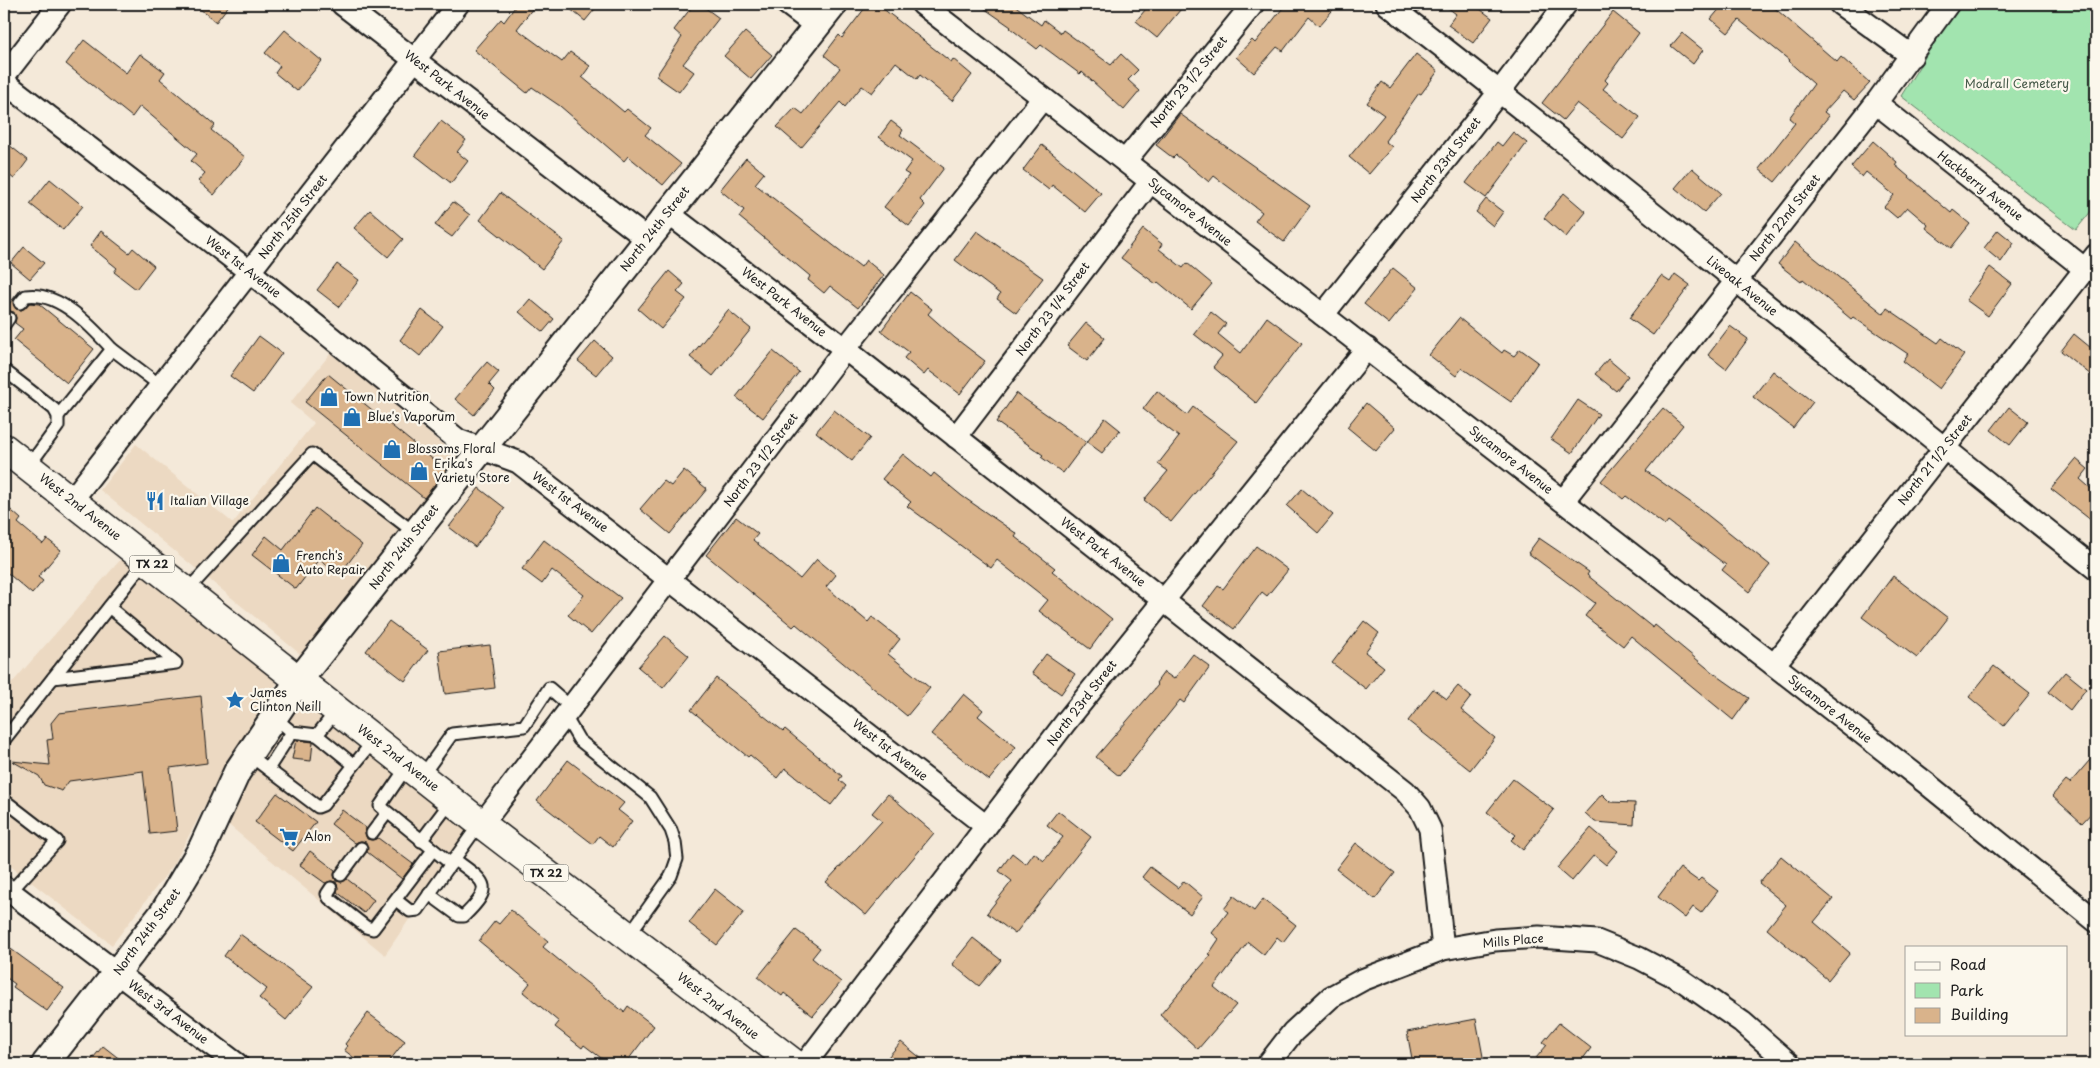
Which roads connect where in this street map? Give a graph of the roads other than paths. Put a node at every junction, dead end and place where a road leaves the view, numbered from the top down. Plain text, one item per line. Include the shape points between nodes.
1 (60, 4) edge
2 (342, 4) edge
3 (458, 4) edge
4 (786, 4) edge
5 (834, 4) edge
6 (922, 4) edge
7 (1253, 4) edge
8 (1387, 4) edge
9 (1566, 4) edge
10 (1840, 4) edge
11 (1948, 4) edge
12 (816, 26) junction
13 (1912, 56) junction
14 (415, 60) junction
15 (4, 76) edge
16 (4, 82) edge
17 (1500, 91) junction
18 (1043, 98) junction
19 (1876, 103) junction
20 (1125, 161) junction
21 (1150, 181) junction
22 (668, 212) junction
23 (647, 239) junction
24 (2091, 262) edge
25 (250, 272) junction
26 (1736, 281) junction
27 (20, 303) dead end
28 (1323, 315) junction
29 (1367, 348) junction
30 (112, 349) junction
31 (845, 349) junction
32 (4, 371) edge
33 (161, 386) junction
34 (58, 416) junction
35 (956, 437) junction
36 (4, 448) edge
37 (481, 449) junction
38 (1943, 449) junction
39 (28, 467) junction
40 (71, 501) junction
41 (1564, 501) junction
42 (415, 533) junction
43 (146, 560) junction
44 (2096, 569) edge
45 (671, 579) junction
46 (187, 591) junction
47 (1164, 600) junction
48 (109, 607) junction
49 (1774, 665) junction
50 (53, 678) junction
51 (299, 680) junction
52 (338, 710) junction
53 (568, 712) junction
54 (283, 724) junction
55 (318, 735) junction
56 (375, 739) junction
57 (4, 740) edge
58 (258, 762) junction
59 (354, 764) junction
60 (415, 771) junction
61 (4, 800) edge
62 (452, 800) junction
63 (387, 813) junction
64 (481, 823) junction
65 (986, 826) junction
66 (372, 833) dead end
67 (421, 841) junction
68 (361, 848) dead end
69 (433, 850) junction
70 (452, 862) junction
71 (341, 874) dead end
72 (7, 890) edge
73 (329, 891) dead end
74 (429, 894) junction
75 (396, 900) junction
76 (2096, 921) edge
77 (628, 936) junction
78 (1443, 949) junction
79 (116, 974) junction
80 (45, 1064) edge
81 (237, 1064) edge
82 (795, 1064) edge
83 (805, 1064) edge
84 (1268, 1064) edge
85 (1790, 1064) edge

1 - 15 street
2 - 14 street, West Park Avenue
3 - 14 street, North 25th Street
4 - 12 street
5 - 12 street, North 24th Street
6 - 18 street, Sycamore Avenue
7 - 20 street, North 23 1/2 Street
8 - 17 street, Liveoak Avenue
9 - 17 street, North 23rd Street
10 - 13 street
11 - 13 street, North 22nd Street
12 - 22 street, North 24th Street
13 - 19 street, North 22nd Street
14 - 23 street, West Park Avenue
14 - 25 street, North 25th Street
16 - 25 street, West 1st Avenue
17 - 26 street, Liveoak Avenue
17 - 28 street, North 23rd Street
18 - 20 street, Sycamore Avenue
18 - 31 street, North 23 1/2 Street
19 - 24 street, Hackberry Avenue
19 - 26 street, North 22nd Street
20 - 21 street, Sycamore Avenue
21 - 28 street, Sycamore Avenue
21 - 35 street, North 23 1/4 Street
22 - 23 street, North 24th Street
22 - 31 street, West Park Avenue
23 - 37 street, North 24th Street
24 - 38 street, North 21 1/2 Street
25 - 33 street, North 25th Street
25 - 37 street, West 1st Avenue via 458,440
26 - 38 street, Liveoak Avenue
26 - 41 street, North 22nd Street
27 - 30 lane via 26,296 39,294 63,305 93,328
28 - 29 street, Sycamore Avenue
29 - 41 street, Sycamore Avenue
29 - 47 street, North 23rd Street
30 - 33 lane
30 - 34 lane
31 - 35 street, West Park Avenue
31 - 45 street, North 23 1/2 Street
32 - 34 lane via 54,409
33 - 40 street, North 25th Street
34 - 39 lane via 58,426
35 - 47 street, West Park Avenue
36 - 39 main road, West 2nd Avenue / TX 22
37 - 42 street, North 24th Street
37 - 45 street, West 1st Avenue via 518,462
38 - 44 street, Liveoak Avenue
38 - 49 street, North 21 1/2 Street
39 - 40 main road, West 2nd Avenue / TX 22
40 - 43 main road, West 2nd Avenue / TX 22
41 - 49 street, Sycamore Avenue
42 - 46 lane via 312,454
42 - 51 street, North 24th Street
43 - 46 main road, West 2nd Avenue / TX 22
43 - 48 lane
45 - 53 street, North 23 1/2 Street
45 - 65 street, West 1st Avenue
46 - 51 main road, West 2nd Avenue / TX 22
47 - 65 street, North 23rd Street
47 - 78 street, West Park Avenue via 1405,791 1420,808 1430,828
48 - 50 lane
48 - 50 lane via 176,663
49 - 76 street, Sycamore Avenue
50 - 57 lane
51 - 52 main road, West 2nd Avenue / TX 22
51 - 54 street, North 24th Street
52 - 55 lane
52 - 56 main road, West 2nd Avenue / TX 22
53 - 60 lane via 549,688 524,726 452,734
53 - 64 street, North 23 1/2 Street
53 - 77 lane via 579,740 650,797 675,842 677,859 671,876
54 - 55 lane
54 - 58 street, North 24th Street
55 - 59 lane
56 - 59 lane
56 - 60 main road, West 2nd Avenue / TX 22
58 - 59 lane via 318,807 323,805
58 - 79 street, North 24th Street via 237,772 181,886
60 - 62 main road, West 2nd Avenue / TX 22
60 - 63 lane via 381,802 380,806
61 - 72 lane via 57,841
62 - 64 main road, West 2nd Avenue / TX 22
62 - 67 lane
63 - 66 lane
63 - 67 lane
64 - 70 lane
64 - 77 main road, West 2nd Avenue / TX 22
65 - 83 street, North 23rd Street
67 - 69 lane
68 - 71 lane
69 - 70 lane
69 - 75 lane
70 - 74 lane
70 - 74 lane via 480,878 484,885 483,893 464,916
72 - 79 street, West 3rd Avenue
73 - 75 lane via 366,927 373,929
74 - 75 lane via 414,912
77 - 82 main road, West 2nd Avenue / TX 22
78 - 84 street, Mills Place via 1362,980 1331,997 1293,1032
78 - 85 street, Mills Place via 1538,937 1597,942 1616,947 1683,981 1742,1022
79 - 80 street, North 24th Street
79 - 81 street, West 3rd Avenue

